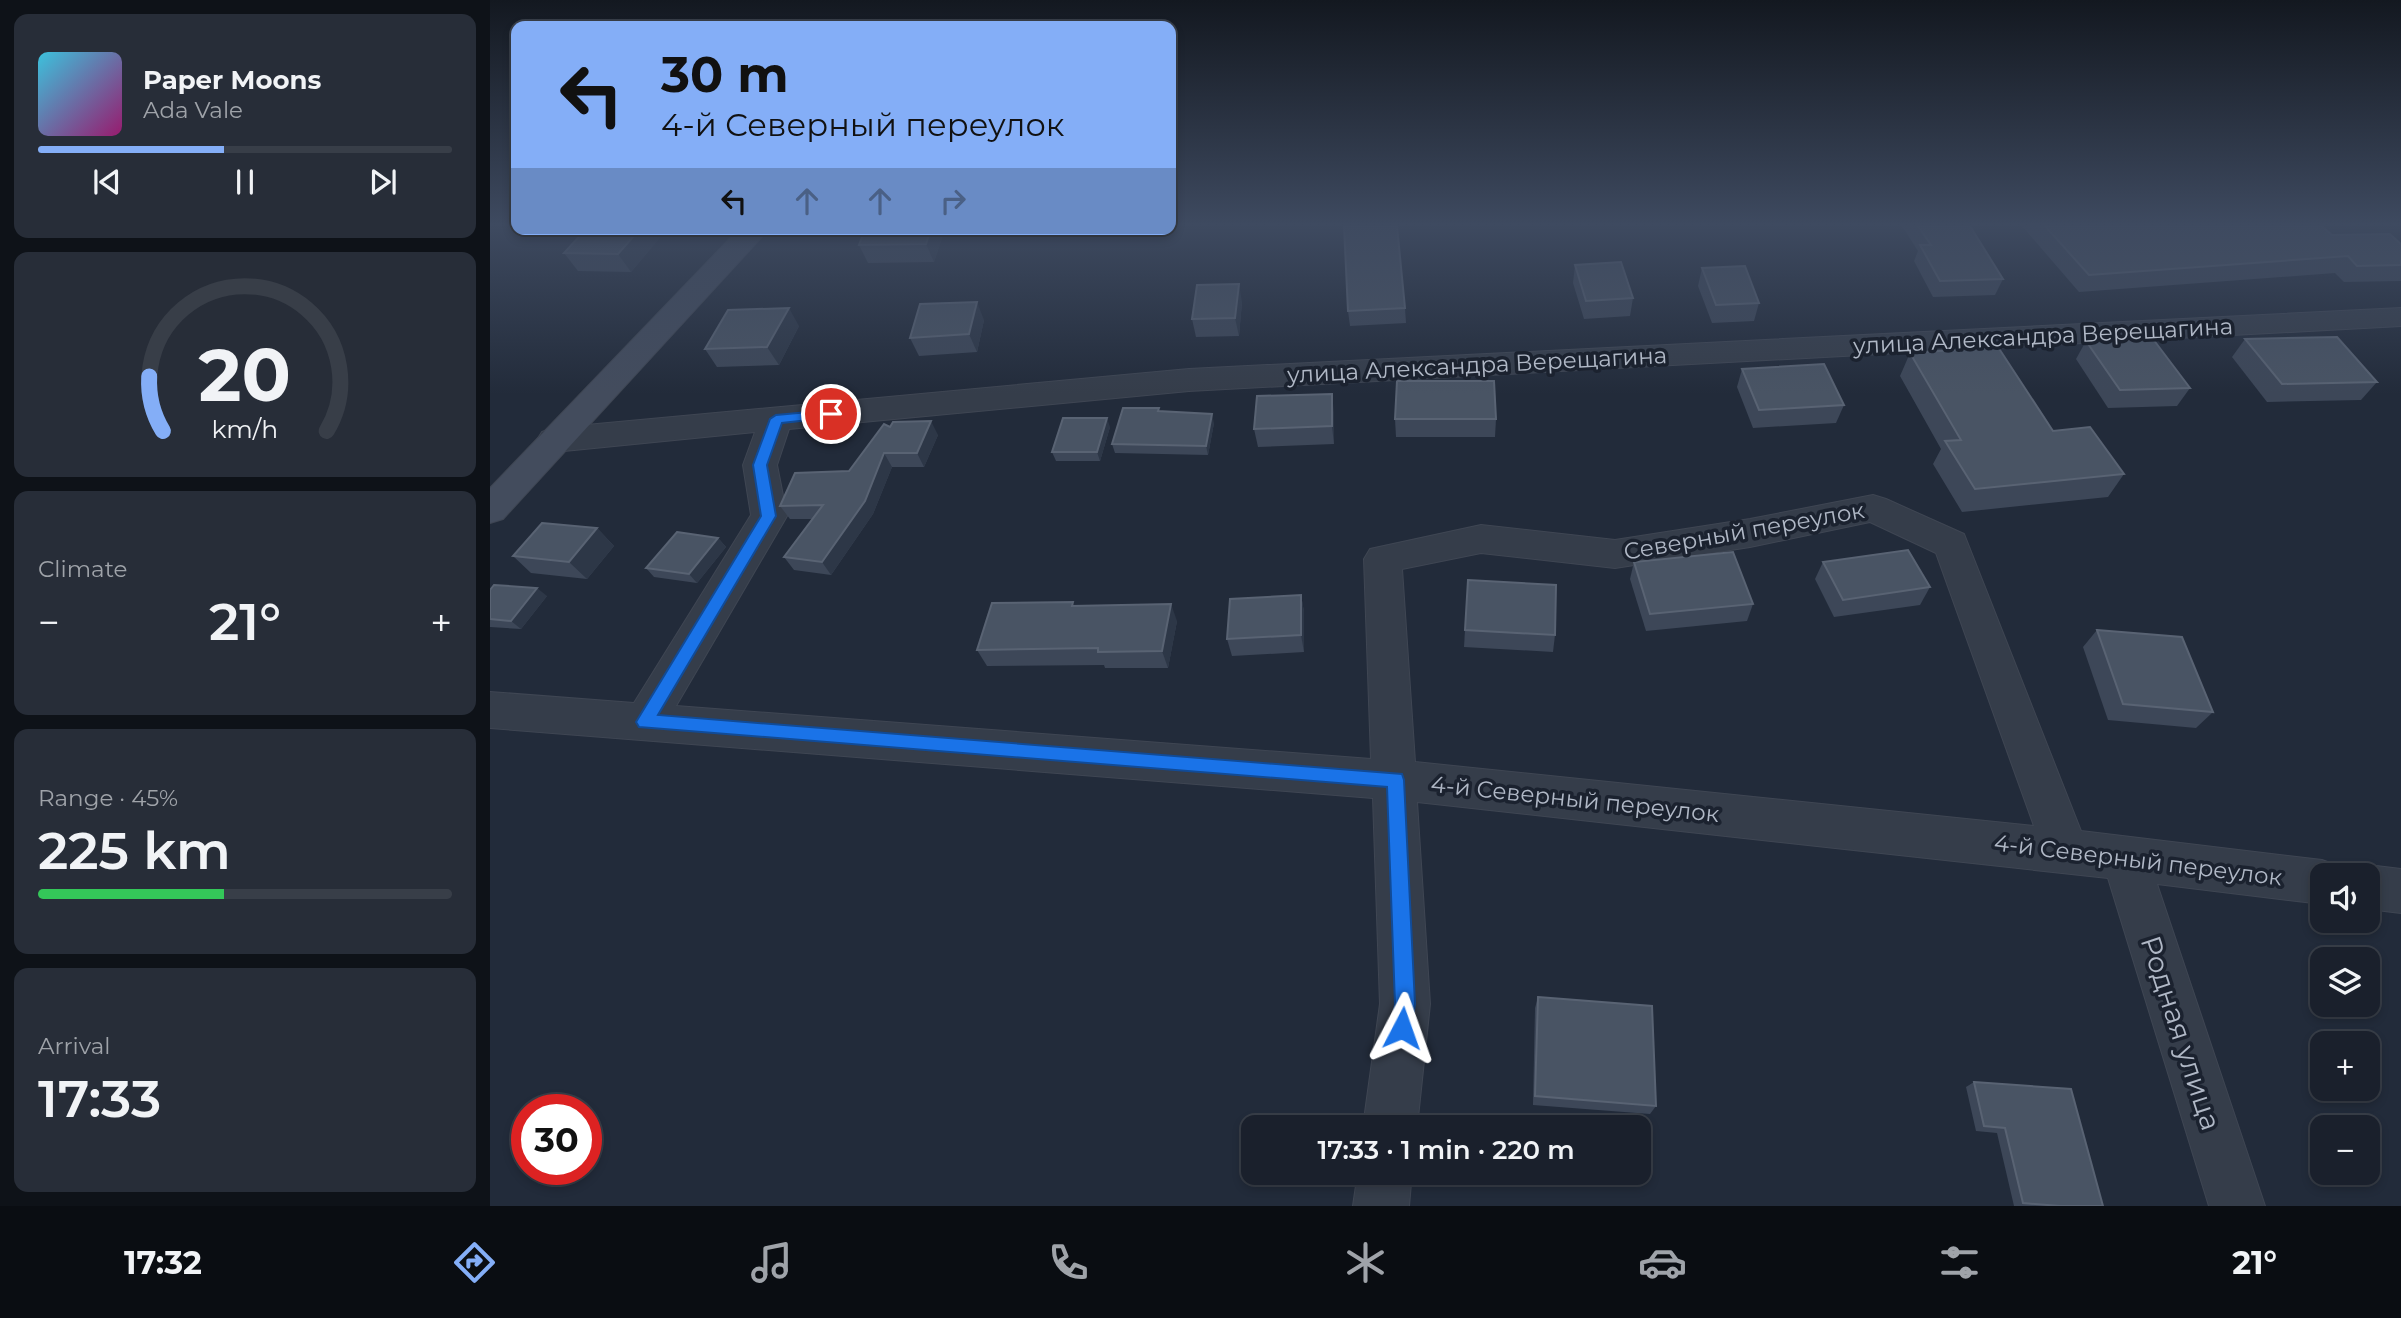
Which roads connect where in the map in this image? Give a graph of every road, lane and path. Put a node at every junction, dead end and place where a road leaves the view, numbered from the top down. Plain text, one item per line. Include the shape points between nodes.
1 (704, 282) edge
2 (2401, 317) edge
3 (776, 419) junction
4 (554, 440) junction
5 (490, 510) edge
6 (490, 710) edge
7 (645, 722) junction
8 (1395, 780) junction
9 (2066, 851) junction
10 (2126, 860) junction
11 (2310, 881) edge
12 (2380, 888) edge
13 (2401, 891) edge
14 (1391, 1115) edge
15 (1383, 1185) edge
16 (1381, 1206) edge
17 (2237, 1206) edge

1 - 4 street
2 - 3 street, улица Александра Верещагина via 1189,380
3 - 4 street, улица Александра Верещагина
3 - 7 street via 760,465 769,516
4 - 5 street
6 - 7 street, 4-й Северный переулок
7 - 8 street, 4-й Северный переулок
8 - 9 street, 4-й Северный переулок
8 - 9 street, Северный переулок via 1383,559 1481,539 1615,554 1873,508 1951,544
8 - 14 street via 1405,1004
9 - 10 street, 4-й Северный переулок
10 - 11 street, 4-й Северный переулок
10 - 17 street, Родная улица
12 - 13 street
15 - 16 street

